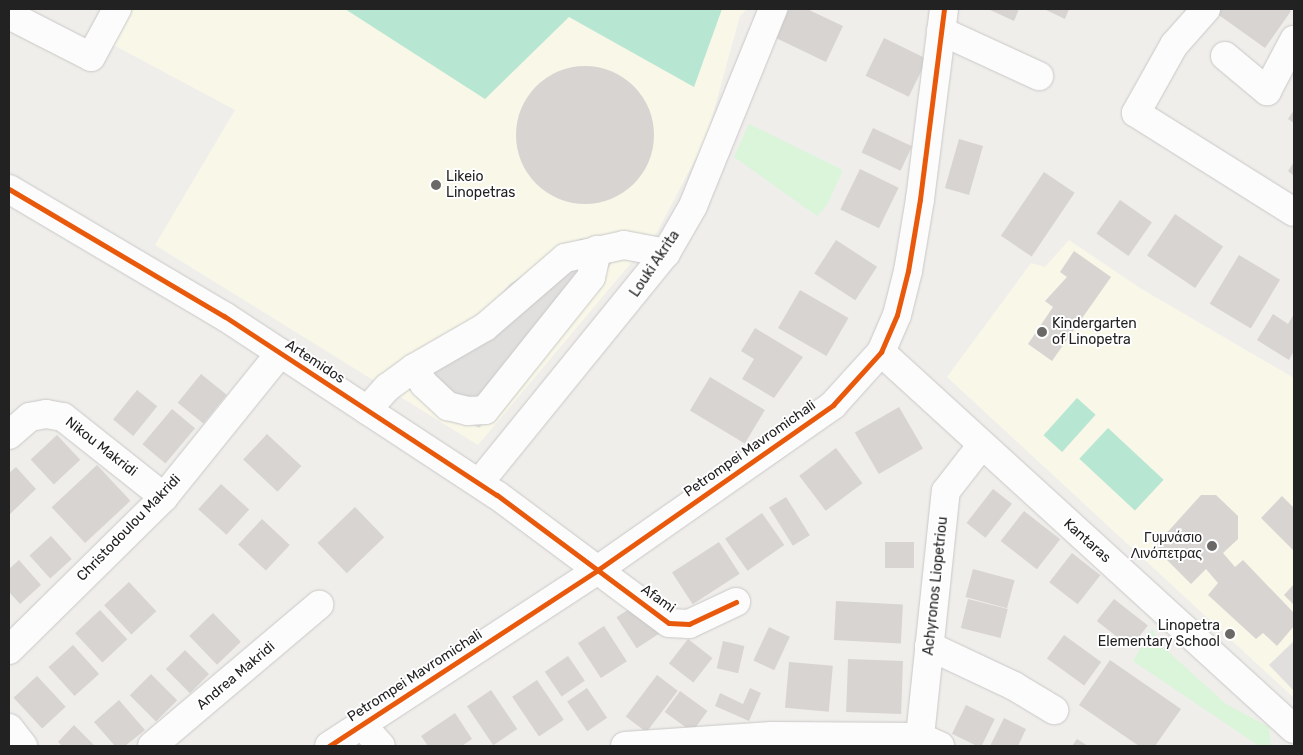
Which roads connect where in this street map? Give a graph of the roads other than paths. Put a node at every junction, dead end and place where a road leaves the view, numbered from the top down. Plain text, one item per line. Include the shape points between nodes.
1 (117, 9) edge
2 (773, 9) edge
3 (1206, 9) edge
4 (9, 15) edge
5 (943, 20) edge
6 (1294, 40) edge
7 (1225, 56) dead end
8 (1039, 76) dead end
9 (9, 190) edge
10 (1294, 212) edge
11 (597, 250) junction
12 (666, 253) junction
13 (881, 352) junction
14 (280, 353) junction
15 (414, 368) junction
16 (367, 410) junction
17 (9, 436) edge
18 (981, 446) junction
19 (478, 483) junction
20 (164, 497) junction
21 (599, 569) junction
22 (736, 602) dead end
23 (318, 605) dead end
24 (930, 637) junction
25 (9, 650) edge
26 (1053, 697) dead end
27 (362, 725) junction
28 (9, 728) edge
29 (1294, 729) edge
30 (926, 743) edge
31 (23, 746) edge
32 (152, 746) edge
33 (329, 746) edge
34 (381, 746) edge
35 (625, 746) edge

1 - 4 street via 91,57
2 - 12 street, Louki Akrita via 692,206
3 - 10 street via 1174,45 1136,113
5 - 8 street
5 - 13 street, Petrompei Mavromichali via 920,199 906,278 897,315
6 - 7 street via 1267,91
9 - 14 street, Artemidos via 224,316
11 - 12 street via 624,246
11 - 15 street via 565,258 486,327
11 - 15 street via 591,278 485,410 468,411 448,406 424,384
12 - 19 street, Louki Akrita
13 - 18 street, Kantaras
13 - 21 street, Petrompei Mavromichali via 833,405
14 - 16 street, Artemidos
14 - 20 street, Christodoulou Makridi
15 - 16 street via 388,387
16 - 19 street, Artemidos
17 - 20 street, Nikou Makridi via 30,417 46,414 63,417
18 - 24 street, Achyronos Liopetriou via 946,491
18 - 29 street, Kantaras
19 - 21 street, Artemidos
20 - 25 street, Christodoulou Makridi
21 - 22 street, Afami via 669,622 689,624
21 - 27 street, Petrompei Mavromichali
23 - 32 street, Andrea Makridi
24 - 26 street via 1039,685
24 - 30 street, Achyronos Liopetriou
27 - 33 street, Petrompei Mavromichali
27 - 34 street
28 - 31 street
30 - 35 street, Achyronos Liopetriou via 772,736

